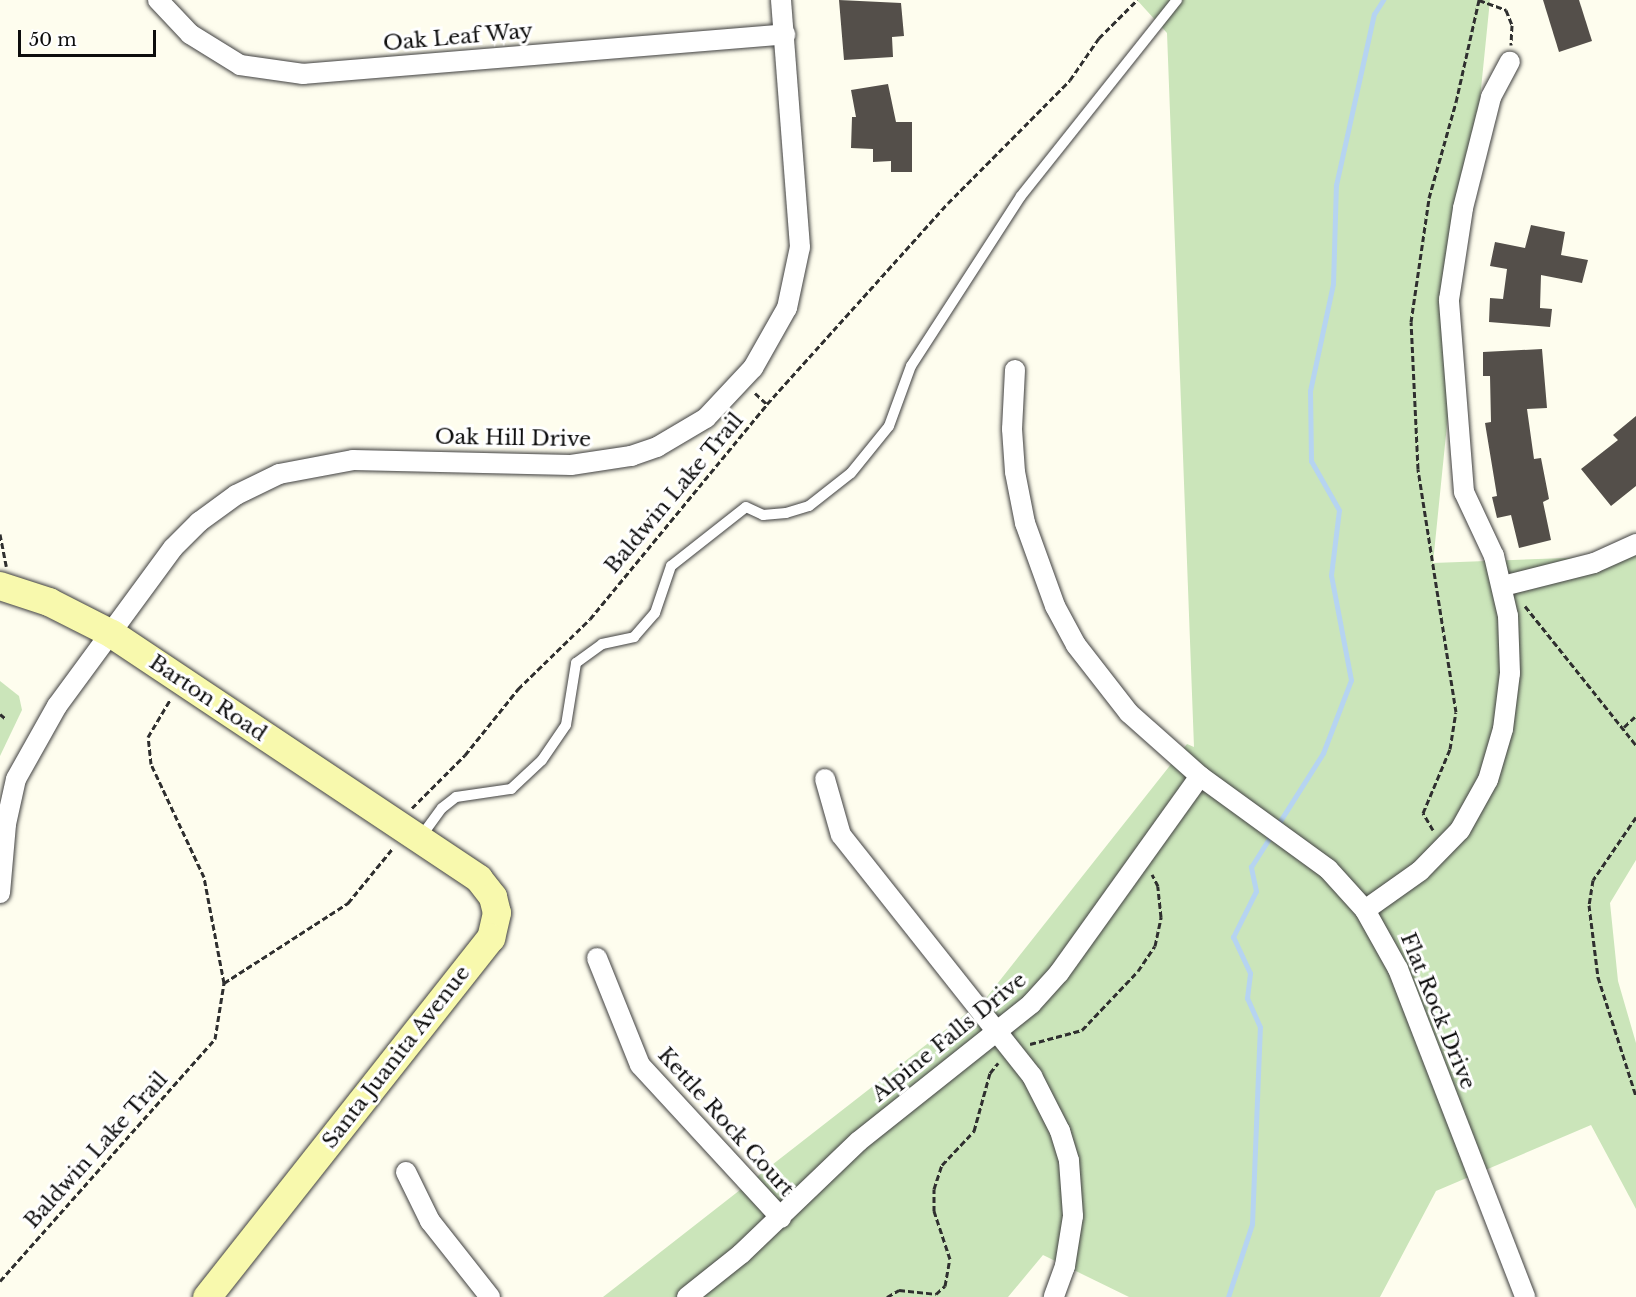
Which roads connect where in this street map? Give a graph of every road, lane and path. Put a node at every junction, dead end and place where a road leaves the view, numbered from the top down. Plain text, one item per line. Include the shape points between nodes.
1 (158, 0) edge
2 (781, 0) edge
3 (1137, 0) edge
4 (1178, 0) edge
5 (1479, 0) edge
6 (784, 34) junction
7 (1510, 62) joint
8 (1015, 370) dead end
9 (0, 534) edge
10 (1636, 544) edge
11 (1503, 586) junction
12 (4, 587) edge
13 (112, 634) junction
14 (183, 682) junction
15 (0, 714) edge
16 (1636, 716) edge
17 (6, 719) dead end
18 (1623, 727) junction
19 (1636, 745) edge
20 (1200, 776) junction
21 (825, 779) dead end
22 (1636, 817) edge
23 (412, 836) junction
24 (1447, 844) junction
25 (0, 893) edge
26 (1365, 910) junction
27 (597, 958) dead end
28 (224, 983) junction
29 (997, 1032) junction
30 (1636, 1096) edge
31 (406, 1172) dead end
32 (781, 1218) junction
33 (0, 1281) edge
34 (207, 1297) edge
35 (490, 1297) edge
36 (687, 1297) edge
37 (1054, 1297) edge
38 (1525, 1297) edge

1 - 6 street, Oak Leaf Way via 190,34 240,65 303,74
2 - 6 street, Oak Hill Drive
3 - 23 path, Baldwin Lake Trail via 1100,38 1070,80 948,203 767,404 590,619 518,689 465,755 409,811
4 - 23 lane via 1021,196 910,366 889,426 851,473 809,506 794,511 763,515 746,507 671,566 656,612 634,637 602,644 576,663 566,725 542,760 511,789 456,797
5 - 7 path via 1498,5 1510,17
5 - 24 path via 1429,198 1411,322 1418,469 1455,712 1450,749 1427,800 1423,819
6 - 13 street, Oak Hill Drive via 800,207 795,277 772,341 753,368 706,418 657,447 601,463 353,460 312,464 279,474 236,495 199,522 173,548
7 - 11 street via 1491,97 1463,208 1449,300 1464,492 1494,556
8 - 20 street, Flat Rock Drive via 1015,472 1025,523 1055,606 1108,689 1129,713
9 - 12 path
10 - 11 street via 1594,562
11 - 18 path via 1526,607
11 - 24 street via 1510,673 1503,729 1488,780
12 - 13 street, Barton Road via 59,606
13 - 14 street, Barton Road
13 - 25 street, Oak Hill Drive via 57,706 16,779 6,824
14 - 23 street, Barton Road
14 - 28 path via 159,716 148,737 149,746 152,764 204,877
15 - 17 path
16 - 18 path
18 - 19 path
20 - 26 street, Flat Rock Drive via 1328,869
20 - 29 street, Alpine Falls Drive via 1059,973
21 - 29 street via 842,835
22 - 30 path via 1593,880 1589,905 1598,977
23 - 28 path, Baldwin Lake Trail via 348,903
23 - 34 street, Santa Juanita Avenue via 489,890 497,913 491,938
24 - 26 street via 1420,871
26 - 38 street, Flat Rock Drive via 1398,969
27 - 32 street, Kettle Rock Court via 640,1065 658,1089
28 - 33 path, Baldwin Lake Trail via 214,1040
29 - 32 street, Alpine Falls Drive via 859,1141
29 - 37 street via 1046,1099 1069,1161 1071,1239
31 - 35 street via 430,1221
32 - 36 street, Alpine Falls Drive

